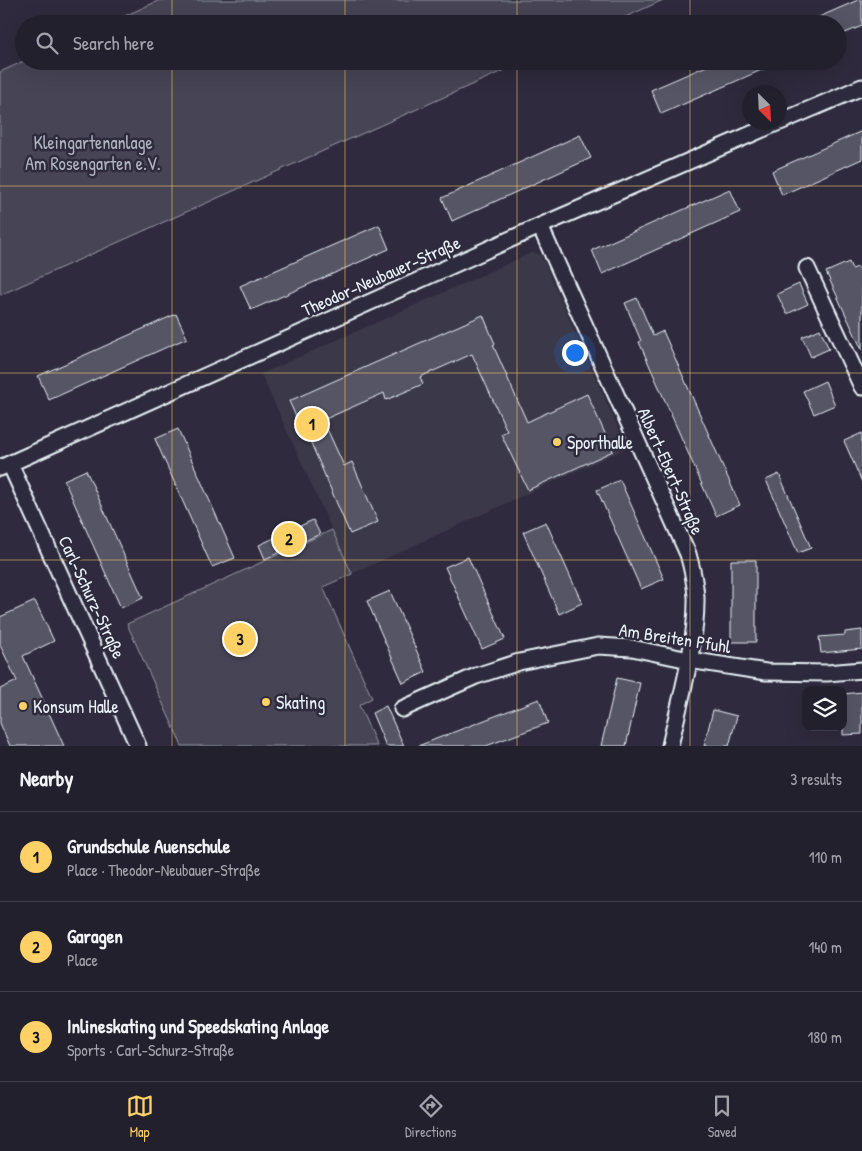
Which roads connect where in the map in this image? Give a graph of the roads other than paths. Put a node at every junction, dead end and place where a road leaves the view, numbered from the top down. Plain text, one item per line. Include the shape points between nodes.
1 (862, 87) edge
2 (787, 119) edge
3 (761, 130) edge
4 (540, 226) junction
5 (807, 268) dead end
6 (862, 387) edge
7 (5, 466) edge
8 (689, 660) junction
9 (862, 670) edge
10 (402, 709) dead end
11 (138, 746) edge
12 (670, 746) edge

1 - 2 street, Theodor-Neubauer-Straße
3 - 4 street, Theodor-Neubauer-Straße
4 - 7 street, Theodor-Neubauer-Straße
4 - 8 street, Albert-Ebert-Straße via 688,554 696,597
5 - 6 street
7 - 11 street, Carl-Schurz-Straße
8 - 9 street, Am Breiten Pfuhl via 766,672
8 - 10 street, Am Breiten Pfuhl via 632,648 598,646 519,662 476,676
8 - 12 street, Albert-Ebert-Straße

